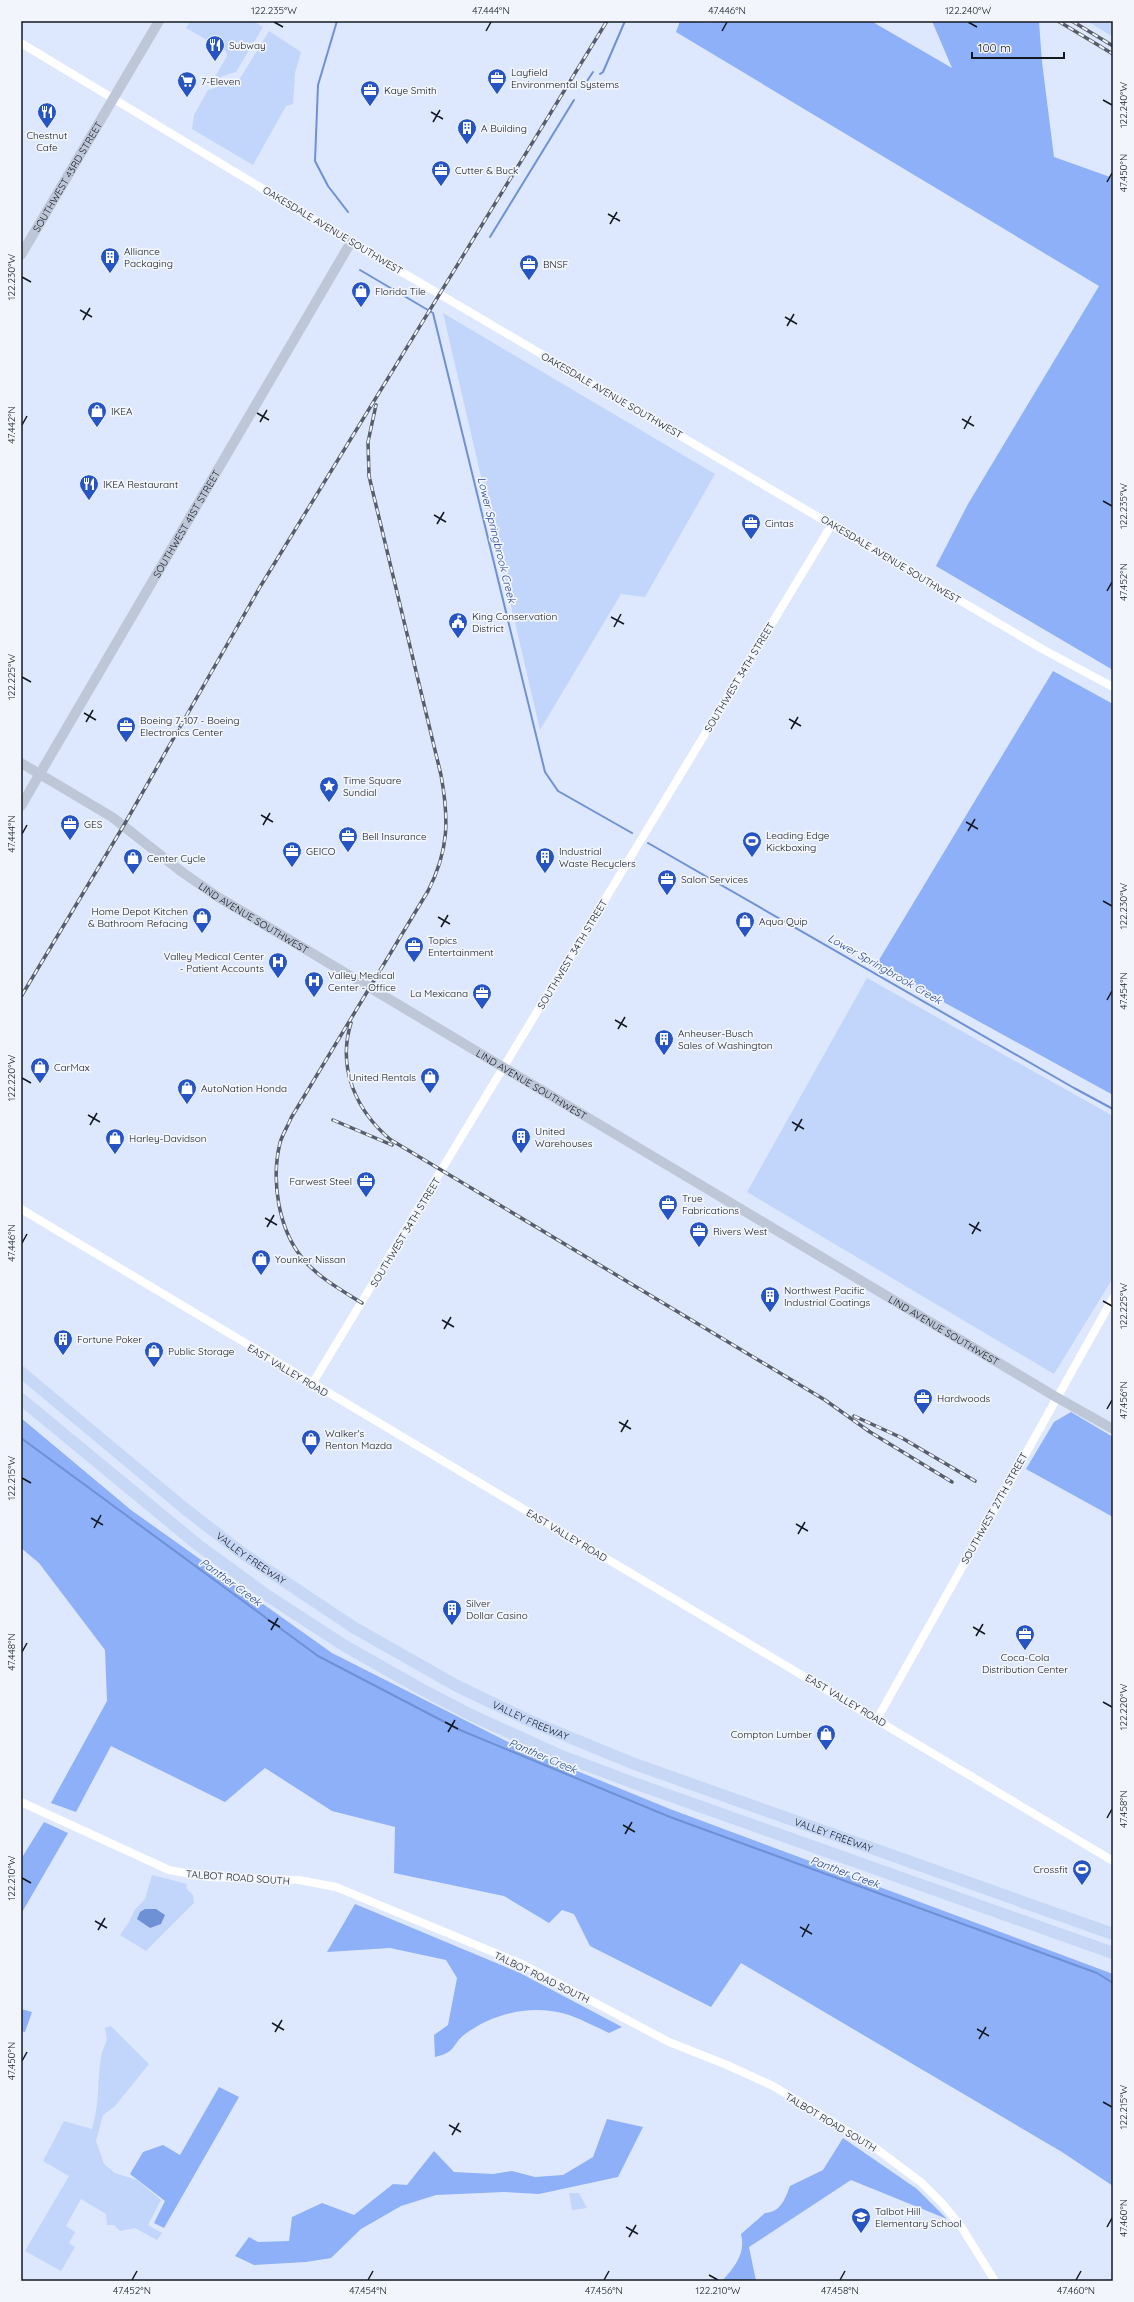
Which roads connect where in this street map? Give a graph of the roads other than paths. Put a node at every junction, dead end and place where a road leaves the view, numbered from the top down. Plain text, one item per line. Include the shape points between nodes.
1 (159, 21) edge
2 (21, 43) edge
3 (114, 98) junction
4 (351, 242) junction
5 (21, 255) edge
6 (832, 524) junction
7 (1113, 687) edge
8 (21, 763) edge
9 (40, 773) junction
10 (21, 806) edge
11 (504, 1067) junction
12 (21, 1209) edge
13 (1113, 1298) edge
14 (21, 1372) edge
15 (312, 1384) junction
16 (21, 1392) edge
17 (1056, 1397) junction
18 (21, 1400) edge
19 (1113, 1429) edge
20 (878, 1719) junction
21 (570, 1758) junction
22 (21, 1802) edge
23 (1113, 1861) edge
24 (1113, 1934) edge
25 (1113, 1954) edge
26 (995, 2281) edge

1 - 3 main road, SOUTHWEST 43RD STREET
2 - 3 street, OAKESDALE AVENUE SOUTHWEST
3 - 4 street, OAKESDALE AVENUE SOUTHWEST
3 - 5 main road, SOUTHWEST 43RD STREET
4 - 6 street, OAKESDALE AVENUE SOUTHWEST
4 - 9 main road, SOUTHWEST 41ST STREET
6 - 7 street, OAKESDALE AVENUE SOUTHWEST via 1044,650
6 - 11 street, SOUTHWEST 34TH STREET
8 - 9 main road, LIND AVENUE SOUTHWEST
9 - 10 main road, SOUTHWEST 41ST STREET
9 - 11 main road, LIND AVENUE SOUTHWEST via 118,821 182,872 218,896
11 - 15 street, SOUTHWEST 34TH STREET
11 - 17 main road, LIND AVENUE SOUTHWEST
12 - 15 street, EAST VALLEY ROAD
13 - 17 street, SOUTHWEST 27TH STREET
14 - 24 highway, VALLEY FREEWAY via 242,1553 353,1627 457,1686 536,1724 632,1763
15 - 20 street, EAST VALLEY ROAD
16 - 21 highway via 222,1557 302,1612 375,1658 430,1688 483,1716 558,1749
17 - 19 main road, LIND AVENUE SOUTHWEST
17 - 20 street, SOUTHWEST 27TH STREET
18 - 21 highway, VALLEY FREEWAY via 198,1545 306,1621 375,1664 427,1692 525,1740
20 - 23 street, EAST VALLEY ROAD
21 - 25 highway, VALLEY FREEWAY
22 - 26 street, TALBOT ROAD SOUTH via 169,1870 208,1877 299,1880 336,1887 522,1964 669,2042 774,2086 874,2147 922,2183 962,2228

